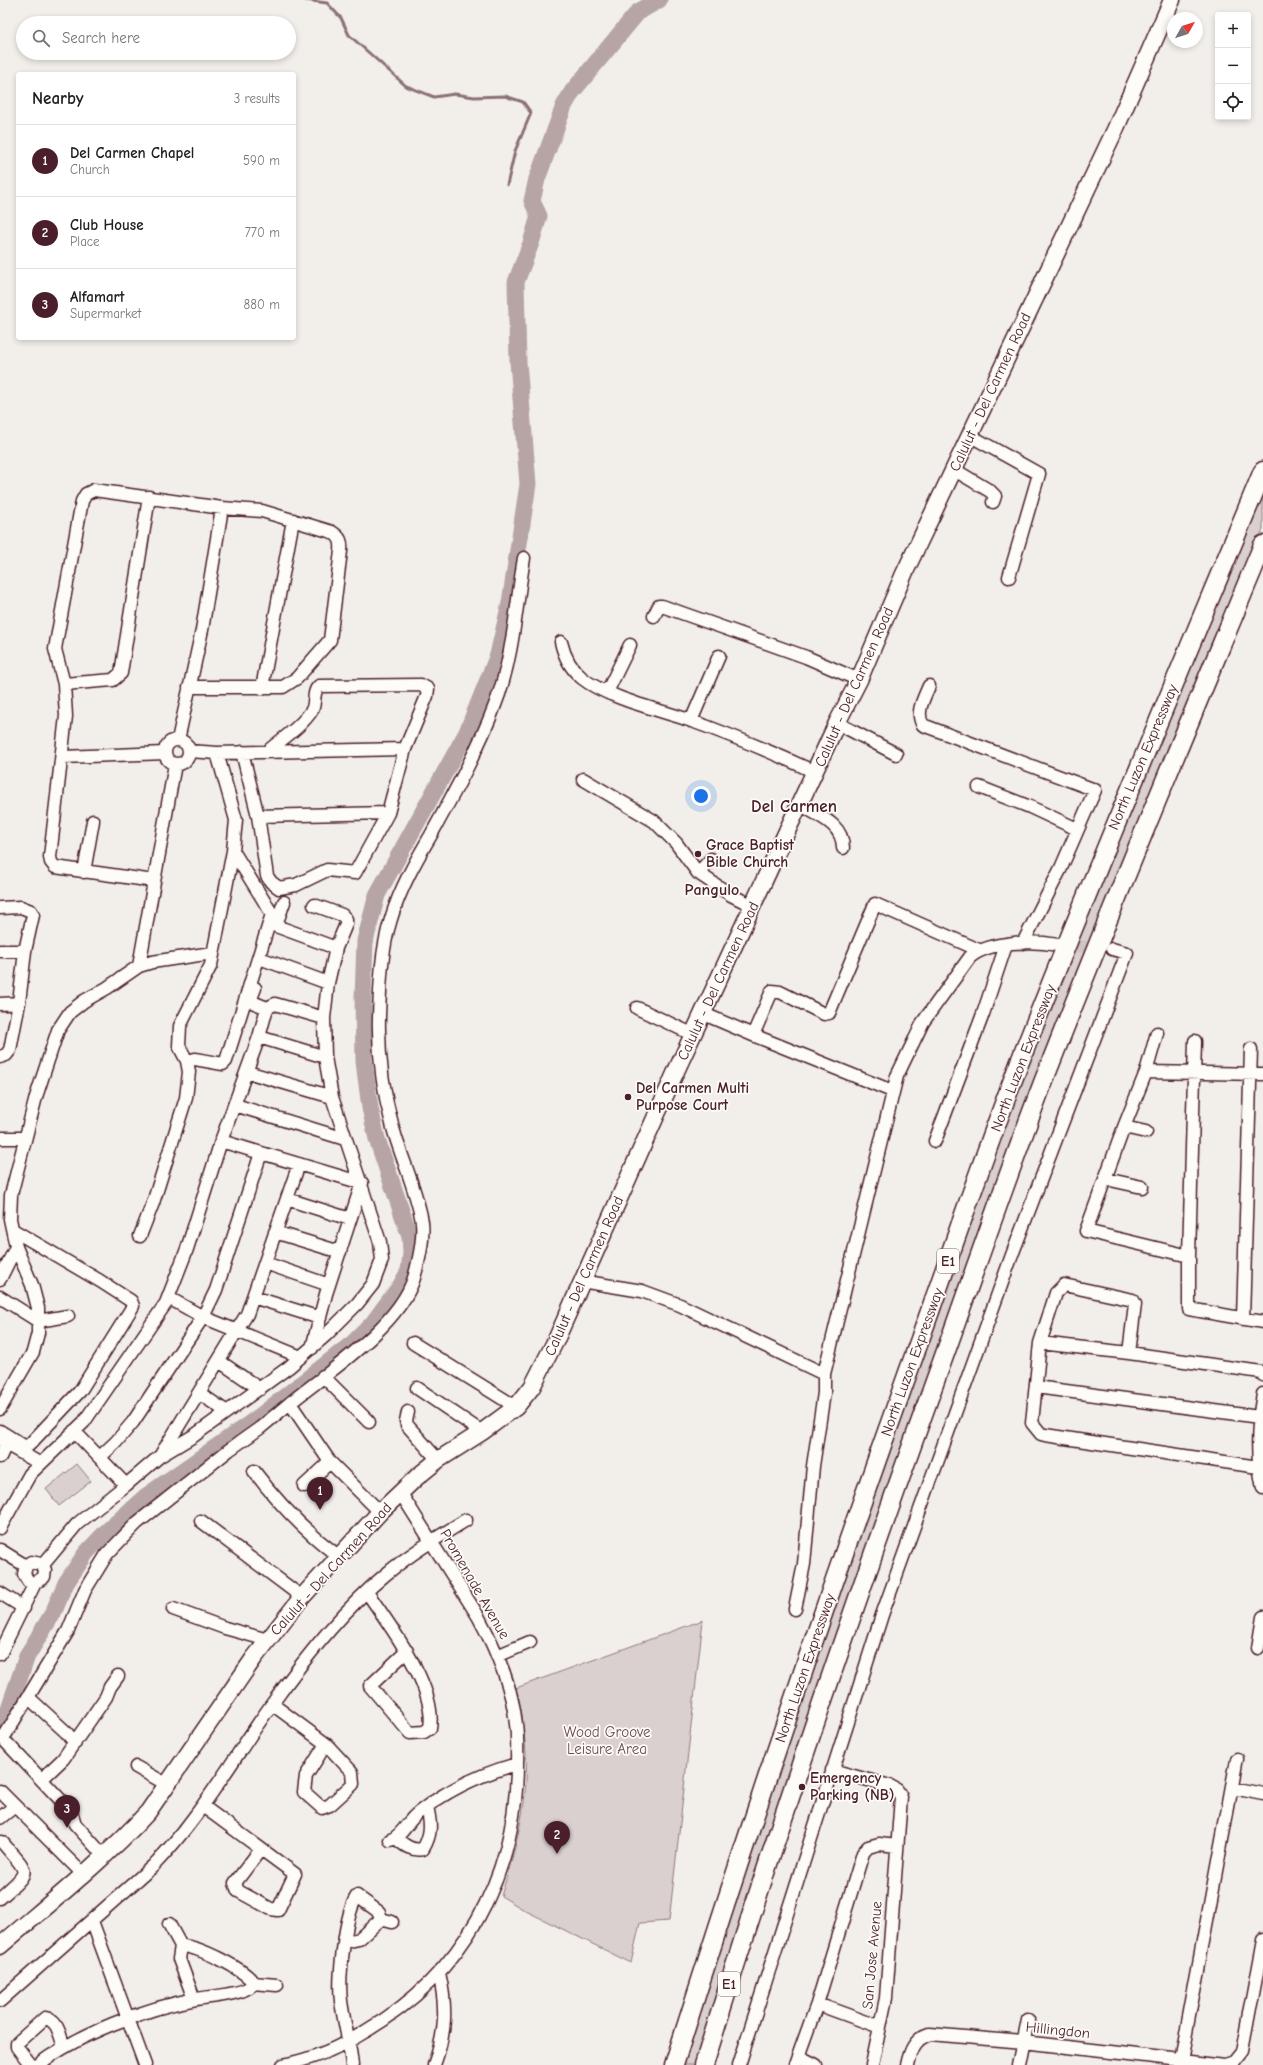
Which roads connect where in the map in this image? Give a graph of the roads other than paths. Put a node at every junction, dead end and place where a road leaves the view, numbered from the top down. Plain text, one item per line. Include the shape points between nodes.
1 (1172, 0) edge
2 (969, 435) junction
3 (953, 469) junction
4 (1263, 471) edge
5 (149, 497) junction
6 (993, 502) dead end
7 (222, 508) junction
8 (294, 520) junction
9 (1263, 545) edge
10 (524, 558) dead end
11 (1009, 578) dead end
12 (654, 616) dead end
13 (561, 642) dead end
14 (630, 645) dead end
15 (719, 656) dead end
16 (859, 680) junction
17 (64, 684) junction
18 (929, 686) dead end
19 (189, 687) junction
20 (262, 688) junction
21 (608, 692) junction
22 (691, 721) junction
23 (837, 723) junction
24 (178, 740) junction
25 (405, 749) junction
26 (189, 751) junction
27 (268, 751) junction
28 (242, 752) junction
29 (165, 753) junction
30 (217, 753) junction
31 (896, 754) dead end
32 (63, 757) junction
33 (175, 764) junction
34 (815, 772) junction
35 (583, 779) dead end
36 (979, 787) dead end
37 (801, 804) junction
38 (388, 813) junction
39 (258, 816) junction
40 (93, 821) dead end
41 (1077, 829) junction
42 (844, 848) dead end
43 (233, 851) junction
44 (711, 859) dead end
45 (84, 872) junction
46 (698, 873) junction
47 (154, 881) junction
48 (284, 902) dead end
49 (314, 905) dead end
50 (753, 906) junction
51 (0, 908) edge
52 (276, 926) junction
53 (1023, 943) junction
54 (1006, 945) junction
55 (1058, 945) tunnel mouth
56 (336, 948) junction
57 (1112, 949) tunnel mouth
58 (979, 950) junction
59 (0, 951) edge
60 (25, 951) junction
61 (212, 953) junction
62 (265, 960) junction
63 (139, 966) junction
64 (328, 983) junction
65 (19, 1003) junction
66 (0, 1004) edge
67 (267, 1008) junction
68 (637, 1008) dead end
69 (704, 1014) junction
70 (324, 1018) junction
71 (1157, 1033) dead end
72 (694, 1035) junction
73 (753, 1036) junction
74 (259, 1037) junction
75 (1195, 1041) dead end
76 (1251, 1049) dead end
77 (3, 1056) edge
78 (325, 1057) junction
79 (187, 1061) junction
80 (247, 1072) junction
81 (1146, 1072) junction
82 (1195, 1074) junction
83 (1251, 1074) junction
84 (1263, 1074) edge
85 (892, 1091) junction
86 (332, 1097) junction
87 (235, 1105) junction
88 (1124, 1126) junction
89 (1146, 1132) dead end
90 (0, 1138) edge
91 (25, 1138) junction
92 (345, 1139) junction
93 (221, 1141) junction
94 (935, 1141) dead end
95 (260, 1153) junction
96 (299, 1164) junction
97 (1106, 1180) junction
98 (362, 1183) junction
99 (1142, 1187) dead end
100 (287, 1200) junction
101 (350, 1219) junction
102 (13, 1230) junction
103 (275, 1232) junction
104 (140, 1236) dead end
105 (16, 1247) junction
106 (340, 1252) junction
107 (1189, 1256) junction
108 (265, 1263) junction
109 (0, 1279) edge
110 (581, 1281) junction
111 (329, 1285) junction
112 (0, 1297) edge
113 (252, 1297) junction
114 (168, 1298) junction
115 (68, 1316) dead end
116 (203, 1317) junction
117 (320, 1318) junction
118 (1243, 1319) junction
119 (38, 1321) junction
120 (1263, 1322) edge
121 (237, 1332) junction
122 (413, 1343) dead end
123 (1040, 1343) junction
124 (312, 1348) junction
125 (1129, 1353) junction
126 (301, 1357) junction
127 (219, 1361) junction
128 (824, 1374) junction
129 (1263, 1374) edge
130 (323, 1376) junction
131 (1036, 1387) junction
132 (417, 1388) dead end
133 (260, 1389) junction
134 (199, 1393) junction
135 (1263, 1394) edge
136 (290, 1403) junction
137 (516, 1407) junction
138 (0, 1409) edge
139 (227, 1412) junction
140 (408, 1412) dead end
141 (1259, 1417) junction
142 (369, 1422) dead end
143 (0, 1431) edge
144 (74, 1431) junction
145 (482, 1432) junction
146 (3, 1441) edge
147 (160, 1456) junction
148 (0, 1457) edge
149 (100, 1457) junction
150 (438, 1460) junction
151 (330, 1462) junction
152 (39, 1463) junction
153 (1258, 1467) junction
154 (254, 1471) dead end
155 (126, 1485) junction
156 (304, 1486) dead end
157 (1263, 1488) edge
158 (400, 1492) junction
159 (380, 1512) junction
160 (466, 1520) dead end
161 (201, 1521) dead end
162 (0, 1528) edge
163 (431, 1541) junction
164 (0, 1550) edge
165 (338, 1556) junction
166 (26, 1566) junction
167 (42, 1566) junction
168 (35, 1583) junction
169 (367, 1592) junction
170 (0, 1593) edge
171 (302, 1597) junction
172 (24, 1608) junction
173 (173, 1609) dead end
174 (795, 1609) dead end
175 (1263, 1617) edge
176 (268, 1640) junction
177 (530, 1642) dead end
178 (1258, 1648) dead end
179 (407, 1651) junction
180 (0, 1654) edge
181 (497, 1656) junction
182 (118, 1676) dead end
183 (29, 1698) junction
184 (272, 1704) junction
185 (75, 1743) junction
186 (326, 1744) junction
187 (1237, 1759) dead end
188 (517, 1764) junction
189 (136, 1767) dead end
190 (832, 1770) junction
191 (42, 1779) junction
192 (168, 1785) junction
193 (1232, 1788) junction
194 (0, 1791) edge
195 (1263, 1794) edge
196 (15, 1806) junction
197 (204, 1807) junction
198 (427, 1807) junction
199 (0, 1818) edge
200 (2, 1842) dead end
201 (897, 1846) junction
202 (260, 1850) junction
203 (103, 1855) junction
204 (83, 1874) junction
205 (0, 1898) edge
206 (92, 1921) junction
207 (169, 1924) dead end
208 (1263, 1939) edge
209 (345, 1942) junction
210 (0, 1946) edge
211 (181, 1946) junction
212 (439, 1973) junction
213 (253, 1983) junction
214 (277, 1985) dead end
215 (194, 2000) junction
216 (0, 2001) edge
217 (817, 2004) junction
218 (128, 2019) junction
219 (1028, 2020) dead end
220 (880, 2027) junction
221 (348, 2042) junction
222 (1023, 2042) junction
223 (64, 2047) junction
224 (797, 2060) edge
225 (1181, 2060) junction
226 (31, 2065) edge
227 (38, 2065) edge
228 (145, 2065) edge
229 (283, 2065) edge
230 (352, 2065) edge
231 (434, 2065) edge
232 (674, 2065) edge
233 (704, 2065) edge
234 (739, 2065) edge
235 (816, 2065) edge
236 (872, 2065) edge
237 (907, 2065) edge
238 (1019, 2065) edge
239 (1224, 2065) edge

1 - 2 main road, Calulut - Del Carmen Road via 1115,130
2 - 3 main road, Calulut - Del Carmen Road
2 - 11 street via 1039,474
3 - 6 street via 990,491 995,496
3 - 16 main road, Calulut - Del Carmen Road via 904,574
4 - 232 highway, North Luzon Expressway / E1 via 1097,868 1017,1070 797,1689
5 - 7 street
5 - 17 street via 121,673 113,680
5 - 17 street via 94,490 86,494 82,501 55,649
7 - 8 street via 262,511
7 - 19 street via 202,630
8 - 20 street
8 - 20 street via 332,532 339,536 342,543 330,640 297,678 283,687
9 - 233 highway, North Luzon Expressway / E1 via 1124,878 1043,1083 908,1454 819,1711 756,1897
10 - 130 street via 508,659 496,703 482,737 407,877 390,922 387,941 379,1019 381,1071 394,1130 422,1222 422,1241 413,1280 402,1301 382,1326
12 - 16 street via 658,606 662,606 806,657
13 - 21 street via 564,654 581,677
14 - 21 street
15 - 22 street
16 - 23 main road, Calulut - Del Carmen Road
17 - 32 street via 66,716
18 - 41 street via 919,713 923,725 1095,790
19 - 20 street
19 - 24 street
21 - 22 street
22 - 34 street
23 - 31 street
23 - 34 main road, Calulut - Del Carmen Road
24 - 26 street via 186,744
24 - 29 street via 170,742
25 - 27 street
25 - 27 street via 427,696 428,689 424,686 319,686 315,693 313,708 306,717
25 - 38 street
26 - 30 street
26 - 33 street via 186,760
27 - 28 street
28 - 30 street
28 - 39 street
29 - 32 street
29 - 33 street via 168,760
30 - 43 street via 236,820
32 - 45 street via 50,857 55,867
33 - 47 street
34 - 37 main road, Calulut - Del Carmen Road
35 - 46 street via 654,822 672,838
36 - 41 street
37 - 42 street via 837,827
37 - 50 main road, Calulut - Del Carmen Road
38 - 39 street
38 - 39 street via 356,873 326,870 296,884 279,888 267,876
40 - 45 street
41 - 53 street via 1061,868
43 - 61 street
43 - 79 street via 272,914 226,1061 222,1064 195,1059
44 - 46 street
45 - 47 street
46 - 50 street
47 - 63 street
48 - 52 street
49 - 56 street via 342,915 346,919
50 - 69 main road, Calulut - Del Carmen Road
51 - 60 street via 21,907 31,911 33,921
52 - 56 street
52 - 62 street
53 - 54 street
53 - 55 street via 1042,942
54 - 58 street
54 - 94 street via 984,1014
56 - 64 street
57 - 190 street via 1127,953 948,1428 882,1616
58 - 73 street via 875,904 829,1013 824,1014 780,992 772,991
58 - 85 street via 962,968 923,1022 908,1050
59 - 60 street
60 - 65 street
61 - 63 street
61 - 79 street via 211,965 180,1026 179,1046
62 - 64 street
62 - 67 street via 250,1001
63 - 91 street via 84,1001 63,1021 44,1071
64 - 70 street
65 - 66 street
65 - 77 street via 10,1050
67 - 70 street via 275,1004
67 - 74 street
68 - 72 street
69 - 72 main road, Calulut - Del Carmen Road
69 - 73 street
70 - 78 street
71 - 81 street
72 - 110 main road, Calulut - Del Carmen Road
73 - 85 street
74 - 78 street
74 - 80 street
75 - 82 street
76 - 83 street
78 - 86 street
79 - 104 street via 189,1072 186,1098
80 - 86 street
80 - 87 street
81 - 82 street
81 - 88 street
82 - 83 street
82 - 107 street
83 - 84 street
83 - 118 street
85 - 128 street
86 - 92 street
87 - 92 street
87 - 93 street
88 - 89 street
88 - 97 street
90 - 91 street
91 - 102 street via 11,1195 10,1219
92 - 98 street
93 - 95 street
93 - 114 street via 187,1249
95 - 96 street
95 - 116 street via 216,1290
96 - 98 street
96 - 100 street
97 - 99 street
97 - 107 street via 1086,1231
98 - 101 street
98 - 124 street via 380,1242 382,1260 373,1284 357,1304
100 - 101 street
100 - 103 street
101 - 106 street
102 - 105 street
102 - 143 street via 100,1281 131,1301 133,1306 80,1390 29,1445 24,1446
103 - 106 street
103 - 108 street
105 - 109 street
105 - 119 street via 32,1285 38,1308
106 - 111 street
107 - 118 street via 1190,1309
108 - 111 street
108 - 113 street
110 - 128 street via 642,1291 680,1305
110 - 137 main road, Calulut - Del Carmen Road via 532,1387
111 - 117 street
112 - 119 street
113 - 117 street
113 - 121 street via 247,1314
114 - 116 street
114 - 144 street via 95,1407
115 - 119 street
116 - 121 street
116 - 149 street via 133,1422
117 - 124 street
118 - 120 street
119 - 138 street via 33,1352
121 - 126 street
121 - 127 street
122 - 137 street
123 - 125 street
123 - 125 street via 1056,1293 1064,1285 1133,1300
123 - 131 street
124 - 126 street
125 - 129 street
126 - 133 street
127 - 133 street
127 - 134 street
128 - 174 street via 804,1564
130 - 136 street
130 - 142 street
131 - 141 street
131 - 153 street via 1032,1423 1041,1434
132 - 145 street
133 - 139 street
134 - 139 street
134 - 147 street
135 - 141 street
136 - 151 street
136 - 183 street via 137,1523 112,1550 85,1590 68,1631
137 - 145 main road, Calulut - Del Carmen Road
139 - 147 street
140 - 150 street via 407,1425
141 - 153 street
144 - 149 street
144 - 152 street
145 - 150 main road, Calulut - Del Carmen Road
146 - 148 street
146 - 152 street
147 - 155 street
149 - 155 street
150 - 158 main road, Calulut - Del Carmen Road
151 - 156 street
151 - 159 street
152 - 162 street via 30,1474
153 - 157 street
154 - 165 street via 273,1496 304,1528
155 - 167 street via 78,1524
158 - 159 main road, Calulut - Del Carmen Road
158 - 163 street, Promenade Avenue
159 - 165 main road, Calulut - Del Carmen Road
160 - 163 street
161 - 171 street
163 - 169 street via 385,1575
163 - 181 street, Promenade Avenue via 478,1616
164 - 166 street
165 - 171 main road, Calulut - Del Carmen Road
166 - 167 street via 35,1562
166 - 168 street via 25,1578
167 - 168 street via 45,1570 44,1577
168 - 172 street
169 - 179 street
169 - 184 street via 317,1645
170 - 172 street
171 - 176 main road, Calulut - Del Carmen Road
172 - 180 street
173 - 176 street
175 - 178 street
176 - 192 main road, Calulut - Del Carmen Road
177 - 181 street
179 - 179 street via 429,1703 430,1728 417,1734 410,1734 370,1686
181 - 188 street, Promenade Avenue via 508,1687 516,1724
182 - 185 street
183 - 185 street
183 - 191 street via 5,1734 4,1740
184 - 186 street
184 - 197 street
185 - 191 street via 64,1759
186 - 186 street via 352,1772 354,1778 353,1784 330,1805 322,1808 304,1792 304,1782
187 - 193 street
188 - 198 street via 492,1771
188 - 212 street, Promenade Avenue via 512,1829 492,1890 469,1935
189 - 192 street
190 - 201 street, San Jose Avenue via 897,1790 902,1797
190 - 234 street
191 - 203 street via 71,1811 75,1824
192 - 203 main road, Calulut - Del Carmen Road via 148,1812
193 - 195 street
193 - 225 street
194 - 196 street
196 - 199 street
196 - 204 street
197 - 202 street
197 - 206 street via 162,1858
198 - 198 street via 431,1826 425,1852 409,1848 394,1840 409,1822
200 - 205 street via 25,1873 22,1879
201 - 217 street via 879,1844 868,1847 863,1853
201 - 220 street, San Jose Avenue via 886,1998
202 - 202 street via 295,1874 278,1910 271,1909 235,1887 235,1883
203 - 204 main road, Calulut - Del Carmen Road
204 - 210 main road, Calulut - Del Carmen Road
206 - 216 street
206 - 218 street
207 - 211 street
208 - 239 street, Hillingdon via 1242,2052 1234,2062
209 - 209 street via 359,1939 386,1921 379,1912 357,1896 347,1923
209 - 221 street via 340,1999
211 - 213 street via 189,1945 247,1974
211 - 215 street via 179,1959
212 - 221 street, Promenade Avenue via 398,2011
212 - 231 street via 445,1995 445,2028
213 - 214 street
213 - 215 street via 247,1990
215 - 218 street
217 - 220 street
217 - 224 street
218 - 223 street
218 - 228 street
219 - 222 street
220 - 236 street, San Jose Avenue
221 - 229 street, Promenade Avenue
221 - 230 street
222 - 225 street, Hillingdon
222 - 237 street, Hillingdon via 921,2034 910,2051
222 - 238 street
223 - 226 street via 55,2023 45,2018 17,2043
223 - 227 street
224 - 235 street
225 - 239 street, Hillingdon

